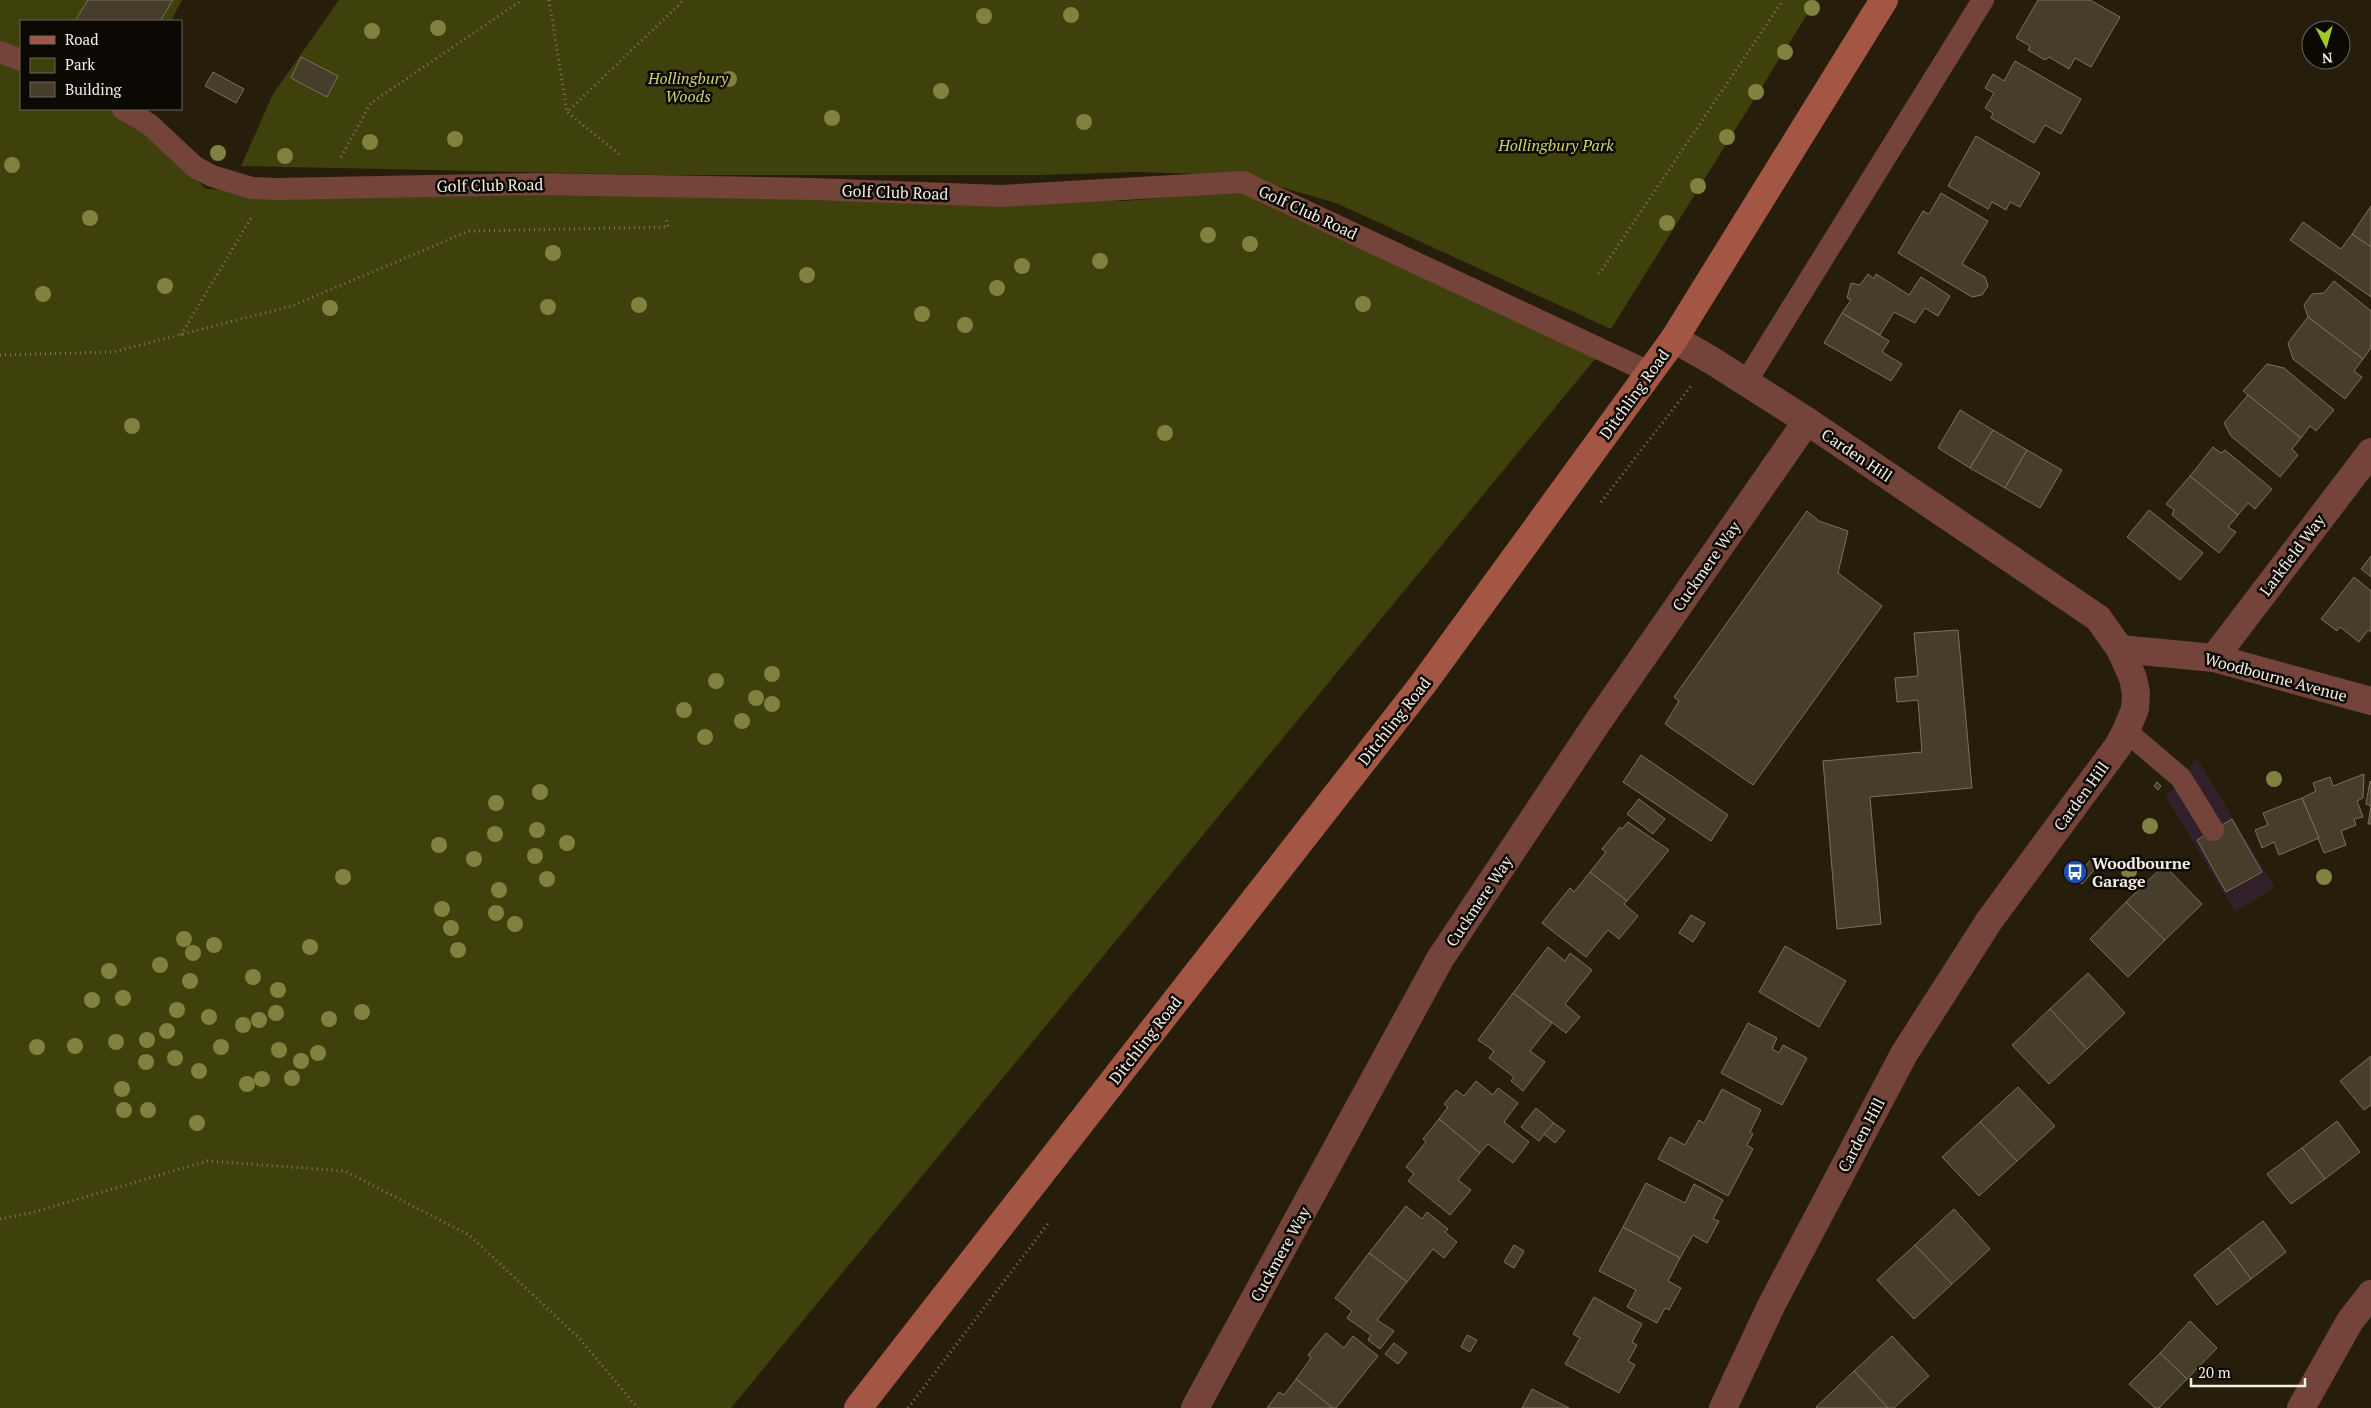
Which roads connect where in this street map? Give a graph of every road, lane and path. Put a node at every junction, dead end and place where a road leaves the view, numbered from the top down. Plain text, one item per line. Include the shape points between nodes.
1 (522, 0) edge
2 (549, 0) edge
3 (684, 0) edge
4 (1783, 0) edge
5 (1884, 0) edge
6 (1982, 0) edge
7 (0, 52) edge
8 (20, 60) edge
9 (125, 110) edge
10 (567, 112) junction
11 (325, 187) junction
12 (659, 187) junction
13 (254, 212) dead end
14 (1599, 274) dead end
15 (180, 335) junction
16 (1674, 339) junction
17 (0, 355) edge
18 (1649, 372) junction
19 (1746, 382) junction
20 (1807, 421) junction
21 (2371, 452) edge
22 (2120, 649) junction
23 (2214, 658) junction
24 (2371, 701) edge
25 (2126, 731) junction
26 (2214, 830) dead end
27 (0, 1219) edge
28 (2371, 1294) edge
29 (638, 1408) edge
30 (858, 1408) edge
31 (1195, 1408) edge
32 (1723, 1408) edge
33 (2301, 1408) edge

1 - 11 path via 371,103
2 - 10 path
3 - 10 path
4 - 14 path
5 - 16 street, Ditchling Road
6 - 19 lane
7 - 8 lane
9 - 11 lane, Golf Club Road via 149,124 195,167 212,176 252,188
10 - 12 path
11 - 12 lane, Golf Club Road via 535,184
12 - 15 path via 668,227 469,231 292,306
12 - 18 lane, Golf Club Road via 1001,196 1243,182
13 - 15 path
15 - 17 path via 113,352
16 - 18 street, Ditchling Road
16 - 19 street, Carden Hill
18 - 30 street, Ditchling Road via 1423,684
19 - 20 street, Carden Hill
20 - 22 street, Carden Hill via 2098,618
20 - 31 street, Cuckmere Way via 1600,720 1440,959
21 - 23 street, Larkfield Way
22 - 23 street, Woodbourne Avenue
22 - 25 street, Carden Hill via 2136,693 2135,709
23 - 24 street, Woodbourne Avenue
25 - 26 lane via 2181,778
25 - 32 street, Carden Hill via 1989,921 1904,1054 1772,1304
27 - 29 path via 31,1213 207,1161 345,1171 470,1235 578,1337
28 - 33 street via 2350,1321

